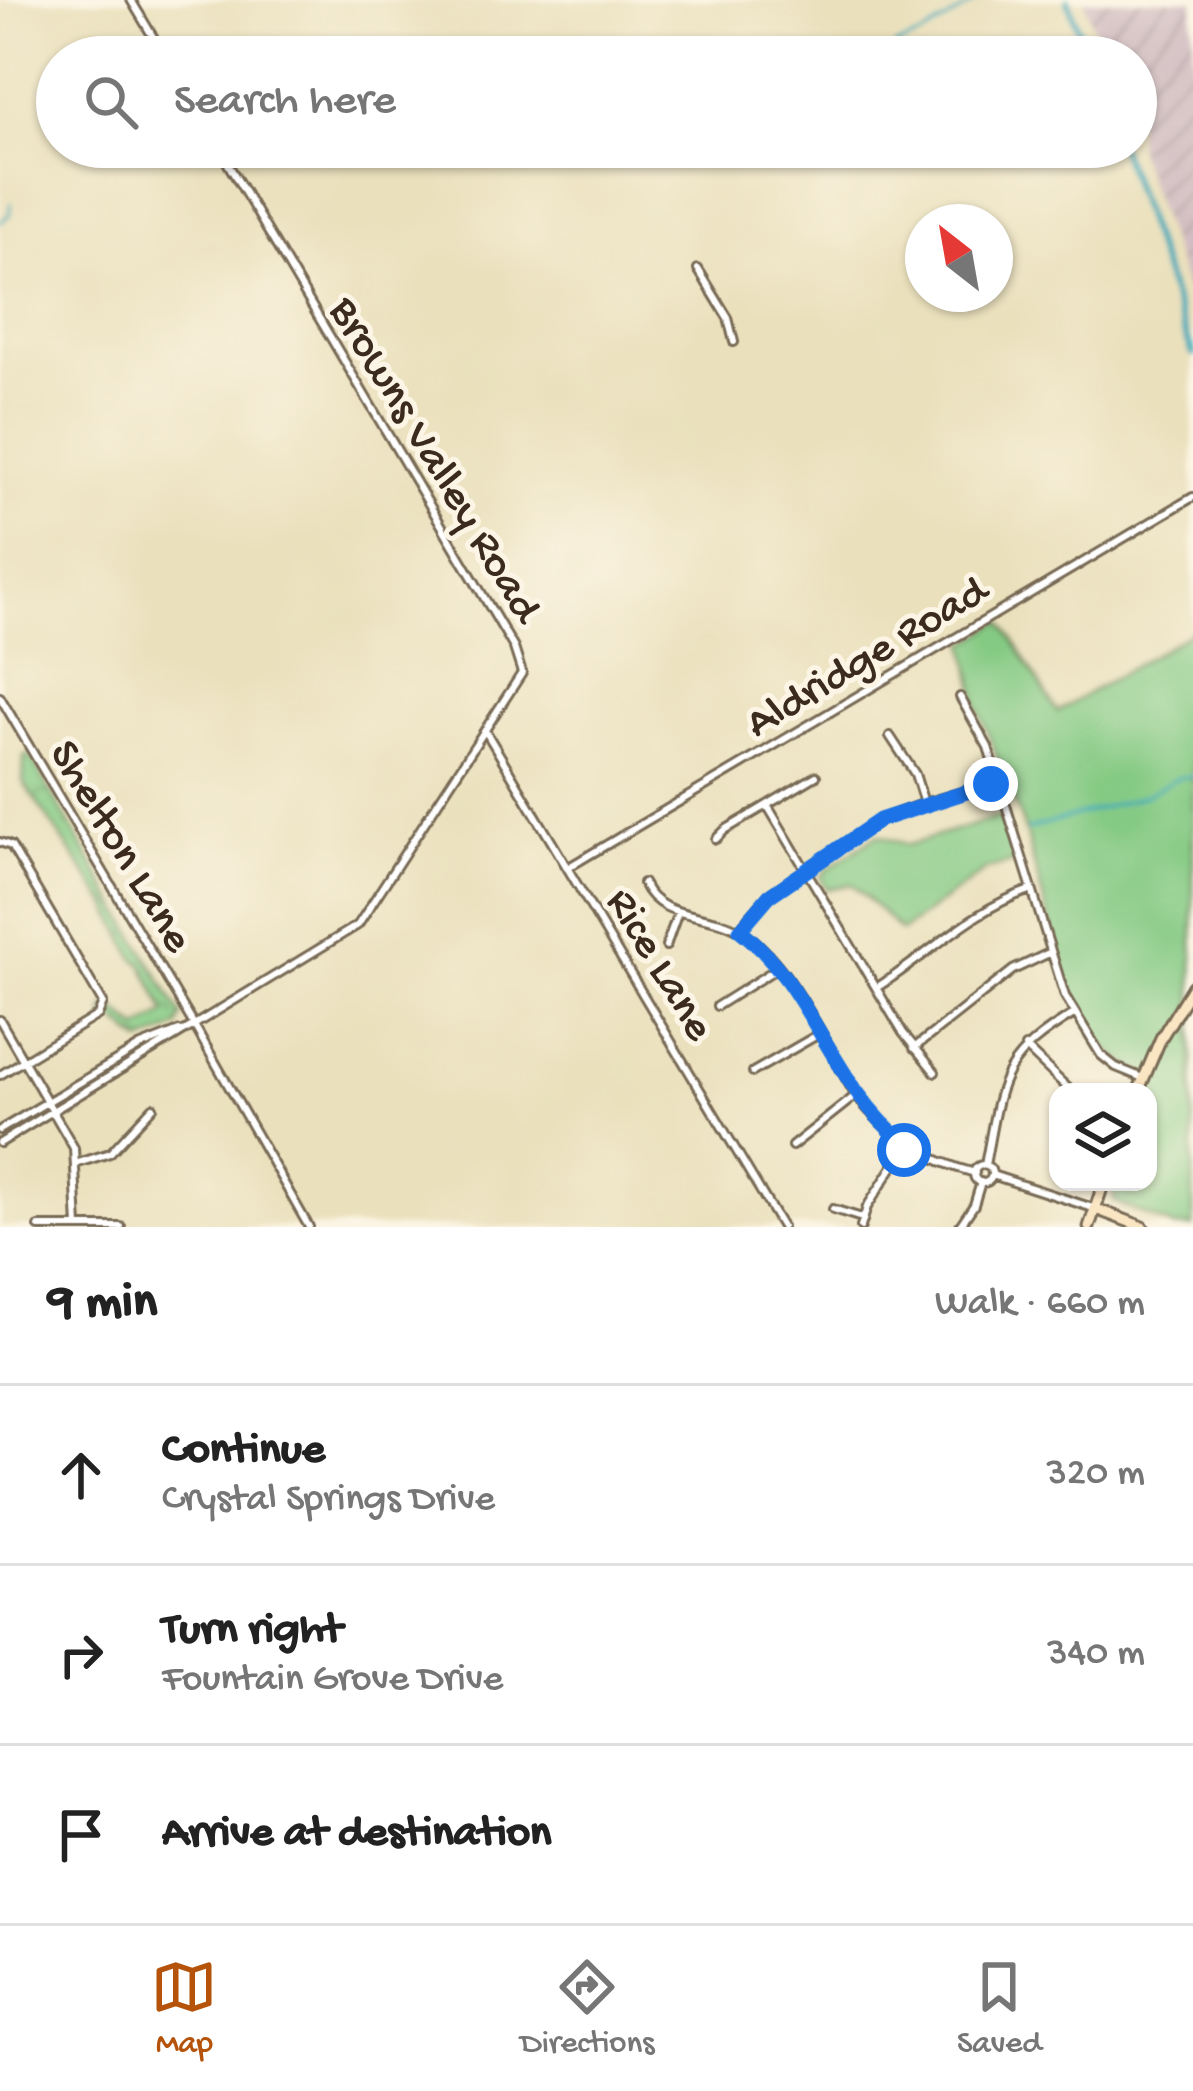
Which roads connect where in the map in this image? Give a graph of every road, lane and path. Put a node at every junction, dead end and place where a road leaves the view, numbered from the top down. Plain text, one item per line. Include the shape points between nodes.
1 (131, 0) edge
2 (152, 36) edge
3 (230, 168) edge
4 (698, 269) dead end
5 (734, 342) dead end
6 (1193, 497) edge
7 (0, 697) edge
8 (960, 697) dead end
9 (486, 732) junction
10 (890, 736) dead end
11 (816, 776) dead end
12 (998, 782) junction
13 (924, 803) junction
14 (767, 805) junction
15 (716, 839) dead end
16 (0, 842) edge
17 (569, 867) junction
18 (806, 870) junction
19 (643, 883) dead end
20 (1030, 890) junction
21 (678, 912) junction
22 (740, 930) junction
23 (666, 946) dead end
24 (1049, 953) junction
25 (779, 967) junction
26 (1193, 986) edge
27 (876, 988) junction
28 (717, 1006) dead end
29 (1074, 1014) junction
30 (0, 1021) edge
31 (194, 1025) junction
32 (819, 1034) junction
33 (1025, 1047) junction
34 (914, 1048) junction
35 (24, 1060) junction
36 (753, 1072) dead end
37 (935, 1072) dead end
38 (0, 1075) edge
39 (1143, 1078) junction
40 (1063, 1083) edge
41 (1141, 1083) edge
42 (856, 1096) junction
43 (49, 1102) junction
44 (153, 1107) dead end
45 (54, 1110) junction
46 (0, 1130) edge
47 (0, 1143) edge
48 (907, 1145) junction
49 (792, 1146) dead end
50 (77, 1163) junction
51 (985, 1165) junction
52 (975, 1173) junction
53 (992, 1174) junction
54 (981, 1182) junction
55 (1101, 1191) edge
56 (833, 1209) dead end
57 (1096, 1209) junction
58 (861, 1223) edge
59 (78, 1226) edge
60 (39, 1227) edge
61 (121, 1227) edge
62 (309, 1227) edge
63 (782, 1227) edge
64 (959, 1227) edge
65 (1089, 1227) edge
66 (1143, 1227) edge

1 - 2 street
3 - 9 street, Browns Valley Road via 519,656 519,683
4 - 5 street
6 - 17 street, Aldridge Road
7 - 31 street, Shelton Lane
8 - 12 street
9 - 17 street, Rice Lane
9 - 31 street, Browns Valley Road via 358,925
10 - 13 street
11 - 14 street
12 - 13 street
12 - 20 street
13 - 18 street via 880,820
14 - 15 street
14 - 18 street
16 - 35 street via 11,846 103,1003 98,1015
17 - 63 street, Rice Lane
18 - 22 street
18 - 27 street
19 - 21 street via 657,903
20 - 24 street
20 - 27 street via 980,910
21 - 22 street
21 - 23 street
22 - 25 street
24 - 29 street
24 - 34 street via 1012,970
25 - 28 street
25 - 32 street
26 - 39 street
27 - 34 street
29 - 33 street
29 - 39 street via 1101,1055
30 - 35 street
31 - 43 street via 141,1046
31 - 45 street
31 - 62 street
32 - 36 street
32 - 42 street
33 - 40 street
33 - 51 street via 1000,1085
34 - 37 street
35 - 38 street
35 - 43 street
39 - 41 street
42 - 48 street
42 - 49 street
43 - 45 street
43 - 46 street
44 - 50 street via 110,1153
45 - 47 street
45 - 50 street
48 - 52 street
48 - 58 street
50 - 59 street
51 - 52 street
51 - 53 street
52 - 54 street
53 - 54 street
53 - 57 street
54 - 64 street
55 - 57 street
56 - 58 street
57 - 65 street
57 - 66 street
59 - 60 street
59 - 61 street

